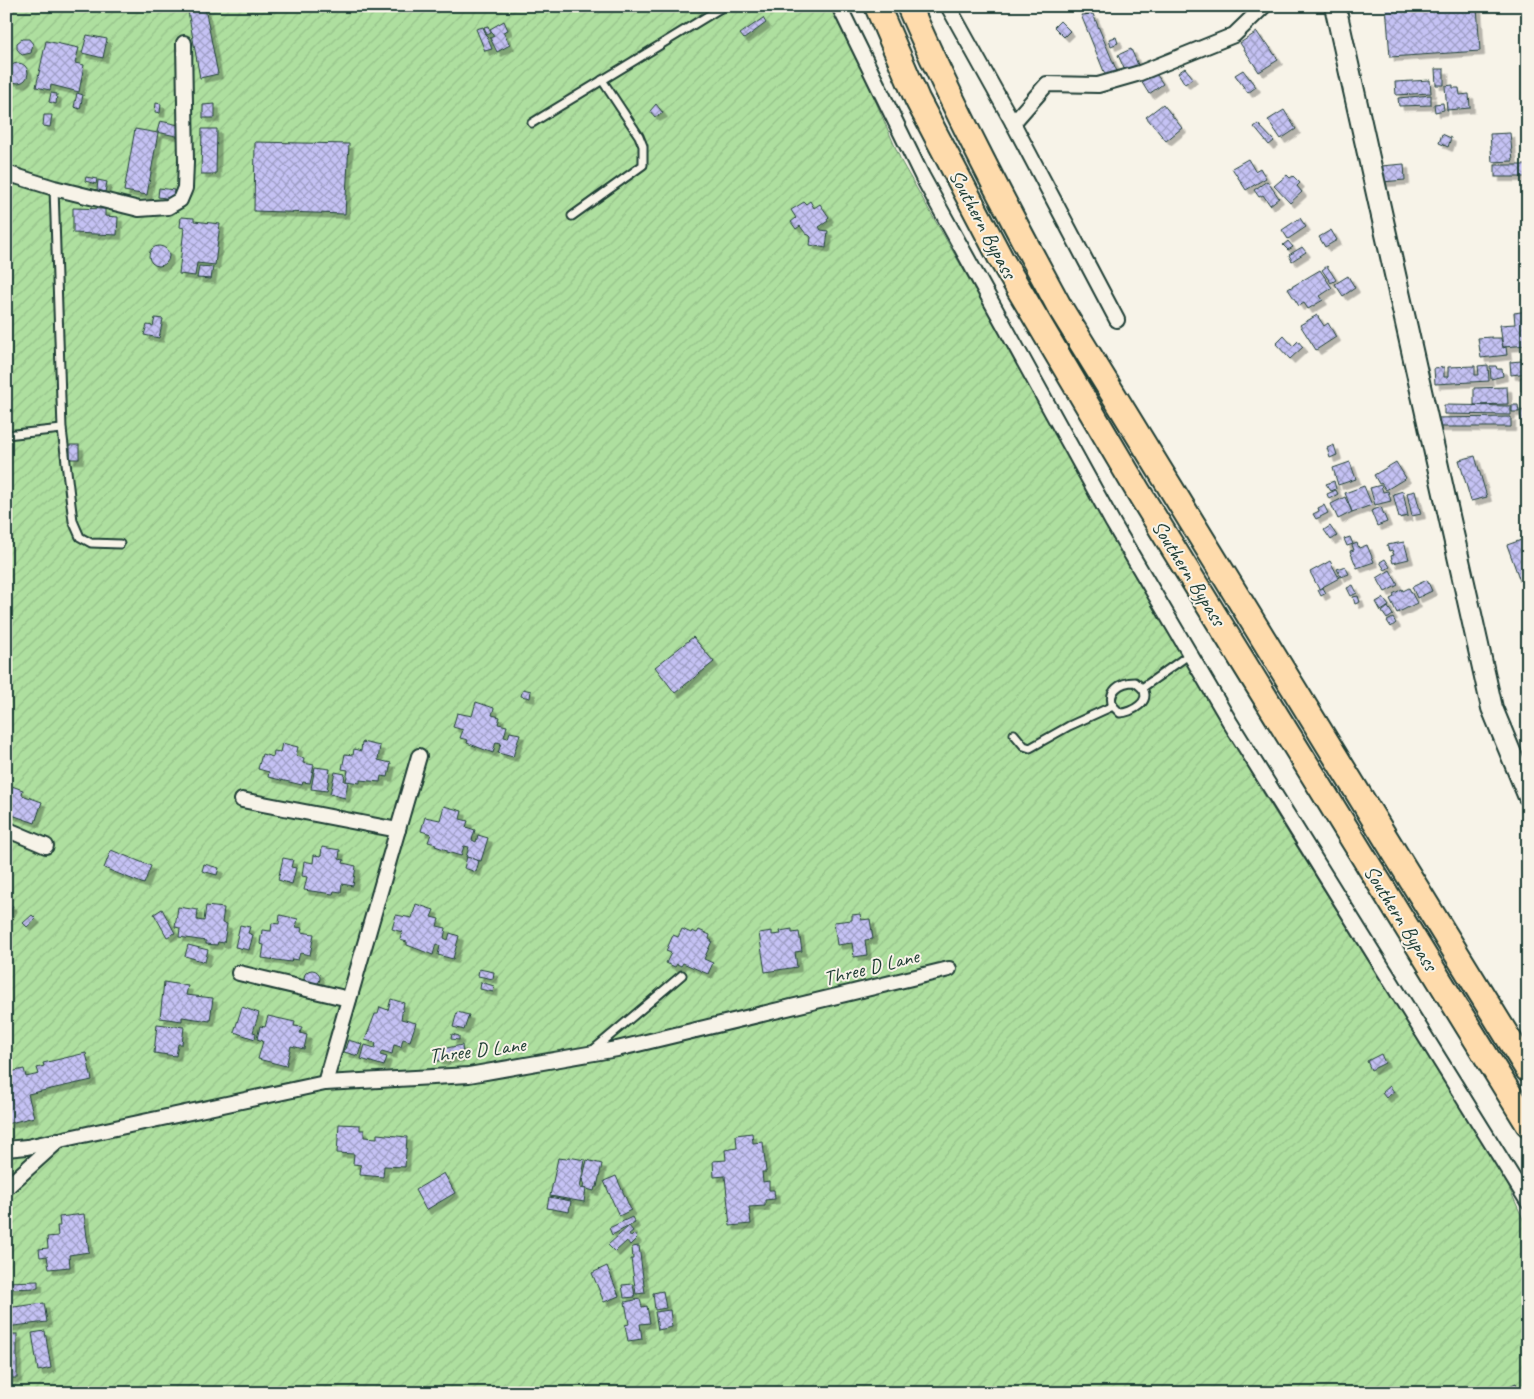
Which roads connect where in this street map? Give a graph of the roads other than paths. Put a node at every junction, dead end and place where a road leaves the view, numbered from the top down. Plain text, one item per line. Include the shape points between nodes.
1 (724, 6) edge
2 (839, 6) edge
3 (877, 6) edge
4 (909, 6) edge
5 (948, 6) edge
6 (1264, 6) edge
7 (1336, 6) edge
8 (184, 43) dead end
9 (602, 80) junction
10 (532, 122) dead end
11 (1013, 123) junction
12 (6, 173) edge
13 (54, 188) junction
14 (572, 216) dead end
15 (1117, 320) dead end
16 (62, 428) junction
17 (6, 435) edge
18 (120, 544) dead end
19 (1190, 654) junction
20 (1142, 688) junction
21 (1113, 706) junction
22 (1014, 734) dead end
23 (419, 756) dead end
24 (1528, 795) edge
25 (242, 800) dead end
26 (6, 829) edge
27 (398, 830) junction
28 (46, 846) dead end
29 (949, 968) dead end
30 (239, 973) dead end
31 (682, 974) dead end
32 (349, 999) junction
33 (588, 1054) junction
34 (1528, 1070) edge
35 (325, 1083) junction
36 (1528, 1124) edge
37 (60, 1140) junction
38 (6, 1150) edge
39 (6, 1188) edge
40 (1528, 1202) edge

1 - 9 lane
2 - 19 street via 926,183 1113,523
3 - 36 highway, Southern Bypass via 918,99 1001,259 1138,491
4 - 34 highway, Southern Bypass via 946,89 1059,306
5 - 11 street
6 - 11 street via 1234,36 1140,73 1098,85 1047,84
7 - 24 main road via 1492,708
8 - 13 street via 186,162 185,188 180,200 168,207 139,209
9 - 10 lane
9 - 14 lane via 639,136 643,146 643,165
11 - 15 street
12 - 13 street
13 - 16 lane
16 - 17 lane
16 - 18 lane via 76,530 91,544
19 - 20 lane
19 - 40 street
20 - 21 lane via 1135,682 1116,687 1112,693
20 - 21 lane via 1145,696 1135,709 1120,713
21 - 22 lane via 1030,748
23 - 27 street
25 - 27 street
26 - 28 street
27 - 32 street
29 - 33 street, Three D Lane
30 - 32 street
31 - 33 lane
32 - 35 street
33 - 35 street, Three D Lane via 469,1075
35 - 37 street, Three D Lane
37 - 38 street, Three D Lane
37 - 39 street

